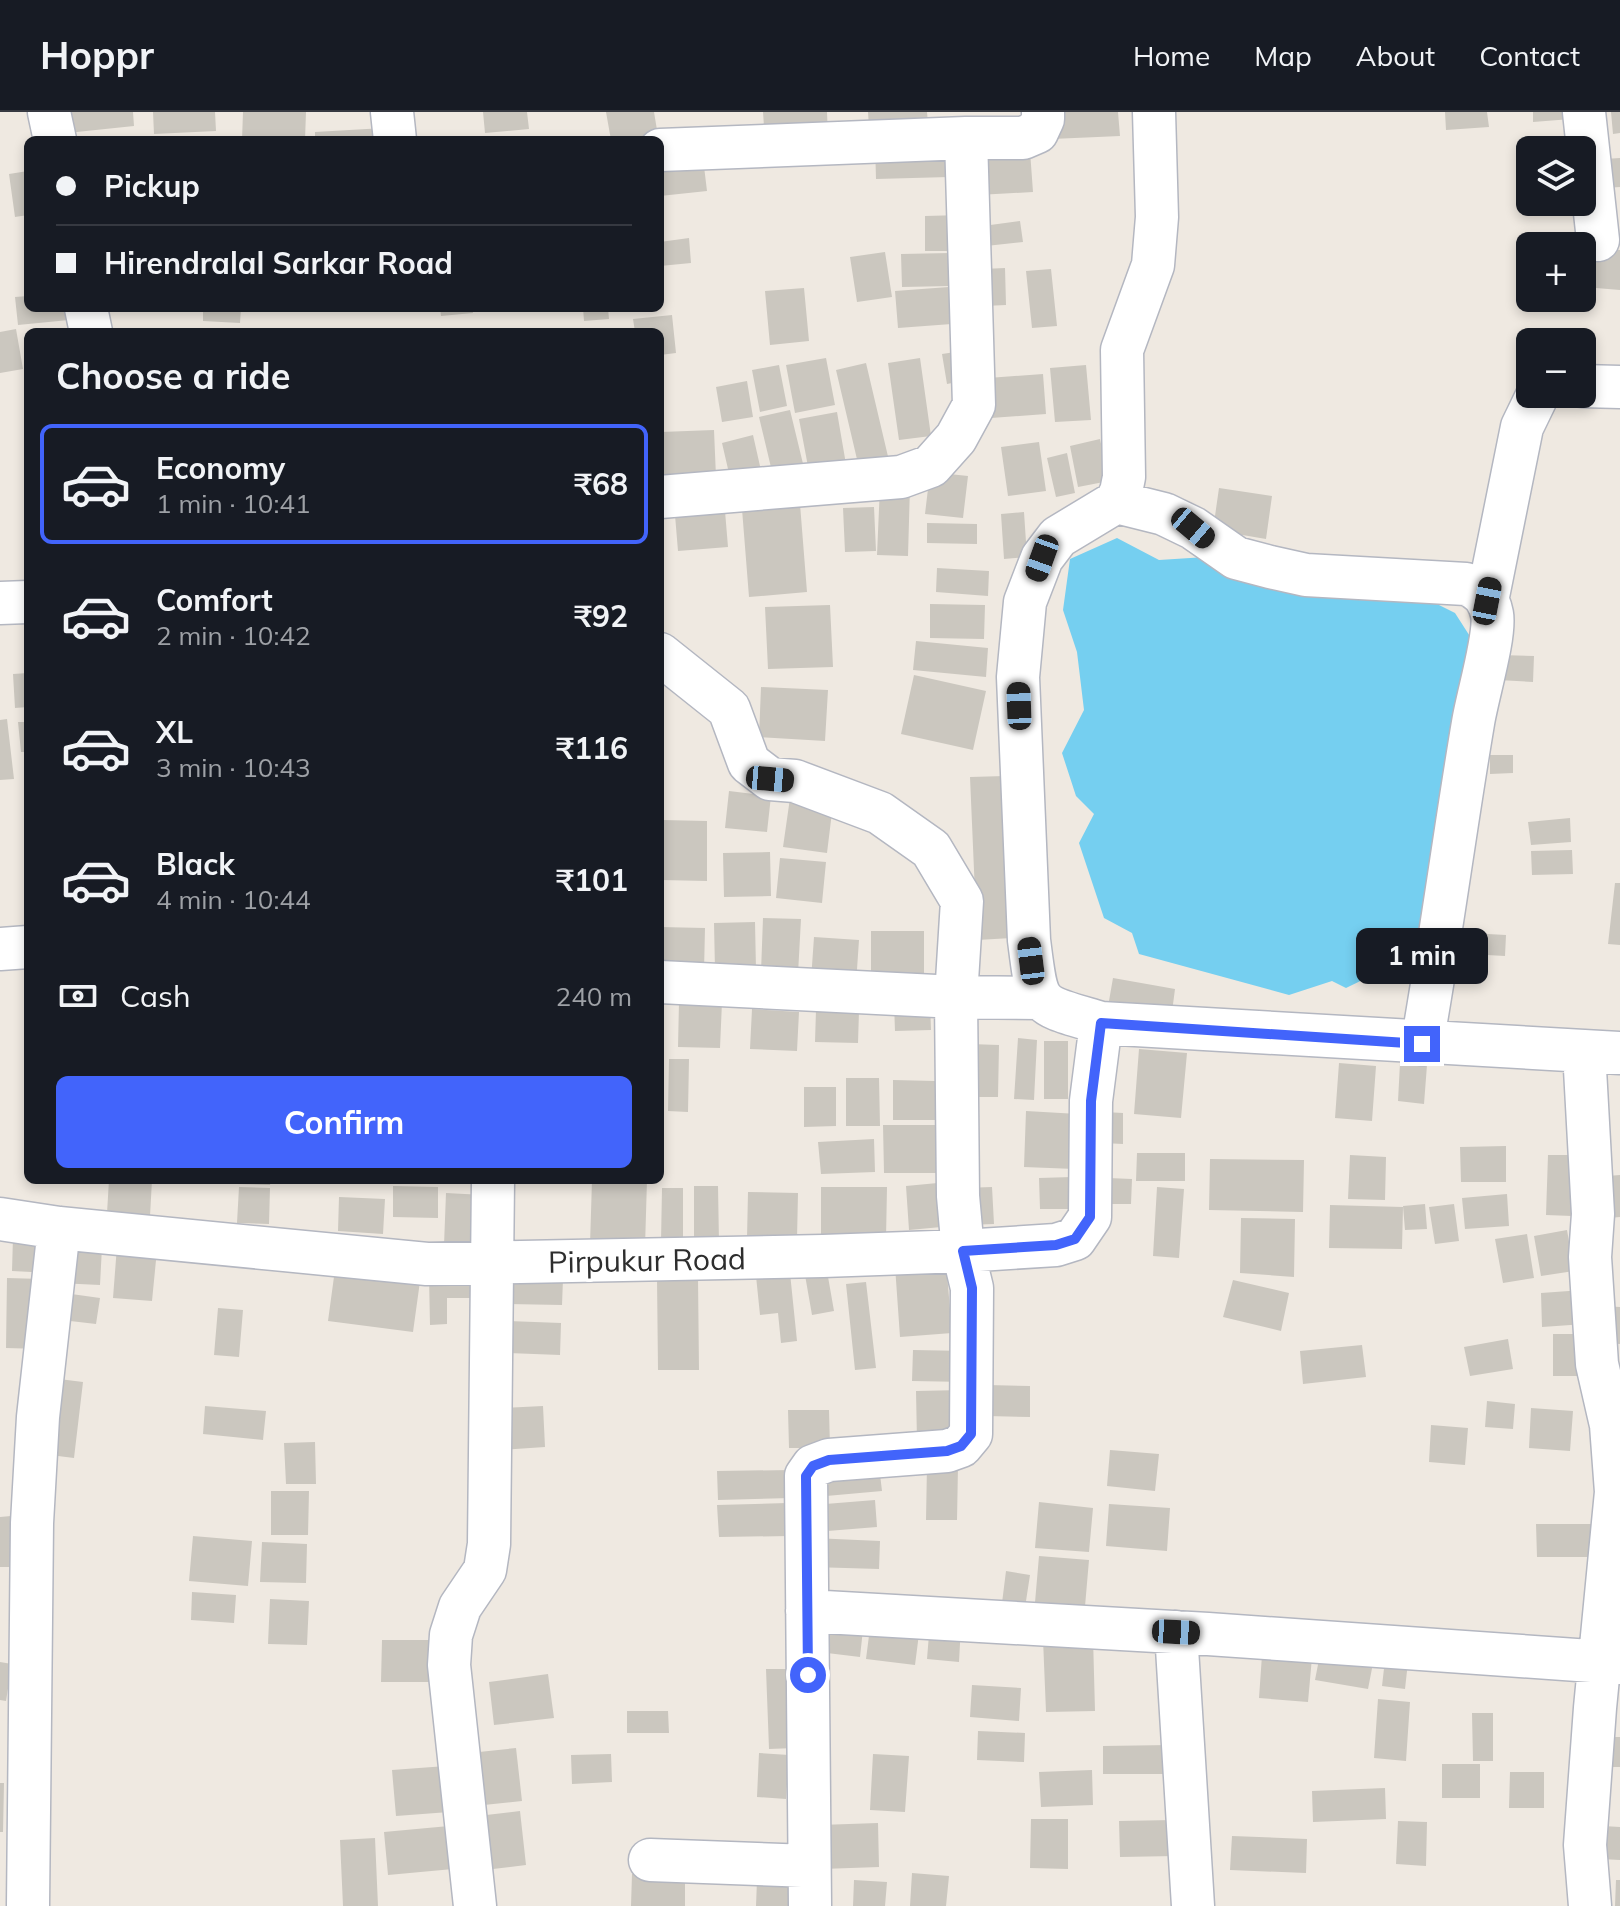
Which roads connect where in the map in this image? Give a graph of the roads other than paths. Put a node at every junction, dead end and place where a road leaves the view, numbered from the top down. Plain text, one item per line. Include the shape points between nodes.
1 (49, 112) edge
2 (392, 112) edge
3 (1043, 112) edge
4 (1154, 112) edge
5 (1584, 112) edge
6 (54, 136) edge
7 (395, 136) edge
8 (966, 138) junction
9 (664, 150) edge
10 (1598, 240) dead end
11 (1596, 386) edge
12 (1620, 387) edge
13 (1531, 408) edge
14 (664, 497) edge
15 (1116, 502) junction
16 (1487, 601) junction
17 (24, 602) edge
18 (0, 603) edge
19 (664, 657) edge
20 (24, 947) edge
21 (0, 949) edge
22 (664, 982) edge
23 (956, 997) junction
24 (1039, 998) junction
25 (1101, 1023) junction
26 (1422, 1044) junction
27 (1602, 1052) edge
28 (493, 1184) edge
29 (0, 1219) edge
30 (59, 1228) junction
31 (963, 1251) junction
32 (493, 1263) junction
33 (807, 1611) junction
34 (1176, 1632) junction
35 (1610, 1662) edge
36 (650, 1860) dead end
37 (810, 1886) edge
38 (28, 1906) edge
39 (475, 1906) edge
40 (1193, 1906) edge
41 (1590, 1906) edge

1 - 6 street
2 - 7 street
3 - 8 street via 1037,132 1023,138
4 - 15 street via 1153,265 1122,350 1124,477
5 - 10 street
8 - 9 street
8 - 14 street via 974,405 956,438 931,466 901,477
11 - 12 street
13 - 16 street via 1522,427
15 - 16 street via 1164,514 1236,558 1306,575 1466,584 1479,588
15 - 24 street via 1058,537 1042,558 1025,602 1018,677 1029,940
16 - 26 street via 1492,632
17 - 18 street
19 - 23 street via 729,709 749,763 770,779 795,781 880,813 931,849 962,901
20 - 21 street
22 - 23 street
23 - 24 street
23 - 31 street
24 - 25 street via 1048,1008
25 - 26 street
25 - 31 street, Pirpukur Road via 1091,1101 1090,1217 1075,1239 1056,1245
26 - 27 street
27 - 35 street via 1590,1257 1597,1364 1611,1425 1616,1492
28 - 32 street
29 - 30 street, Pirpukur Road
30 - 32 street, Pirpukur Road via 427,1264
30 - 38 street via 32,1523
31 - 32 street, Pirpukur Road
31 - 33 street via 972,1288 971,1434 961,1446 947,1451 829,1460 813,1466 805,1490
32 - 39 street via 489,1544 485,1570 460,1607 449,1665
33 - 34 street
33 - 37 street
34 - 35 street
34 - 40 street
35 - 41 street via 1595,1708 1585,1845
36 - 37 street

